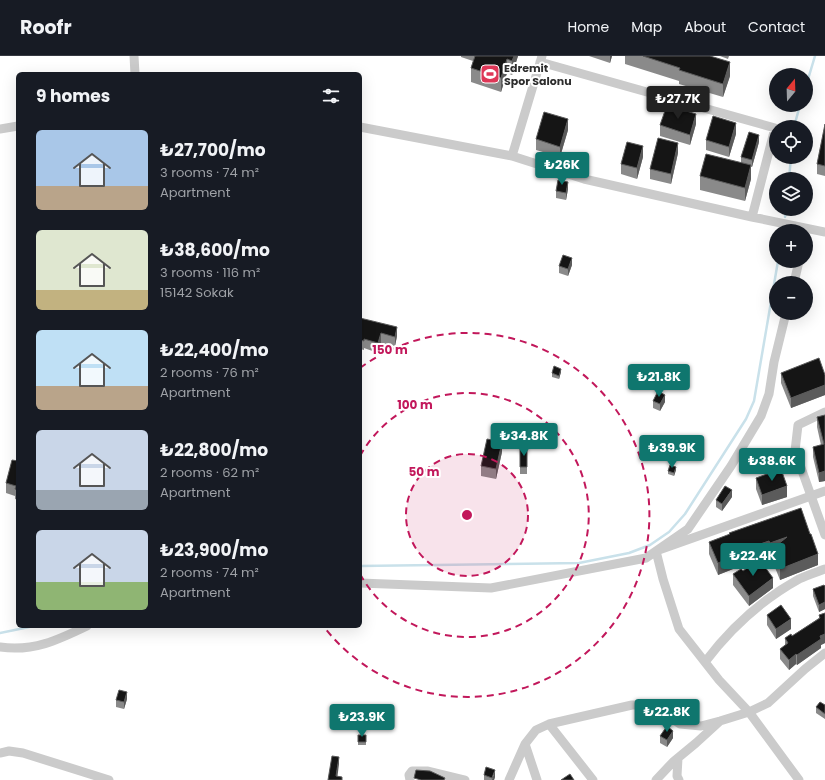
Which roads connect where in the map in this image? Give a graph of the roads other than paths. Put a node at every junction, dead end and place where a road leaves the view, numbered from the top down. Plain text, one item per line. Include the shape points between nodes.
1 (134, 56) edge
2 (541, 59) edge
3 (135, 72) edge
4 (16, 126) edge
5 (362, 127) edge
6 (0, 129) edge
7 (512, 156) junction
8 (752, 217) junction
9 (781, 224) edge
10 (813, 231) edge
11 (825, 232) edge
12 (784, 320) edge
13 (825, 412) edge
14 (825, 491) edge
15 (811, 495) junction
16 (825, 536) edge
17 (656, 551) junction
18 (825, 570) edge
19 (362, 583) edge
20 (83, 628) edge
21 (0, 647) edge
22 (825, 653) edge
23 (705, 662) junction
24 (749, 712) junction
25 (720, 721) junction
26 (548, 724) junction
27 (525, 744) junction
28 (0, 753) edge
29 (678, 758) junction
30 (109, 780) edge
31 (410, 780) edge
32 (465, 780) edge
33 (509, 780) edge
34 (537, 780) edge
35 (593, 780) edge
36 (656, 780) edge
37 (680, 780) edge
38 (799, 780) edge

1 - 3 street
2 - 7 street
2 - 8 street via 775,128
4 - 6 street
5 - 7 street
7 - 8 street via 584,179
8 - 9 street
10 - 11 street
12 - 17 street via 769,394 761,416 688,529
13 - 15 street via 798,425 795,451
14 - 15 street
15 - 16 street
15 - 17 street
17 - 19 street via 646,558 491,588
17 - 23 street via 679,629
18 - 23 street via 801,578 778,592 720,643
20 - 21 street via 47,644 15,649
22 - 24 street via 768,703
23 - 24 street
24 - 25 street
24 - 38 street
25 - 26 street via 701,726 680,724 646,705 632,705
25 - 29 street
26 - 27 street via 536,730
26 - 35 street
27 - 33 street
27 - 34 street
28 - 30 street via 22,753
29 - 36 street
29 - 37 street via 677,776
31 - 32 street via 409,775 412,771 428,771

